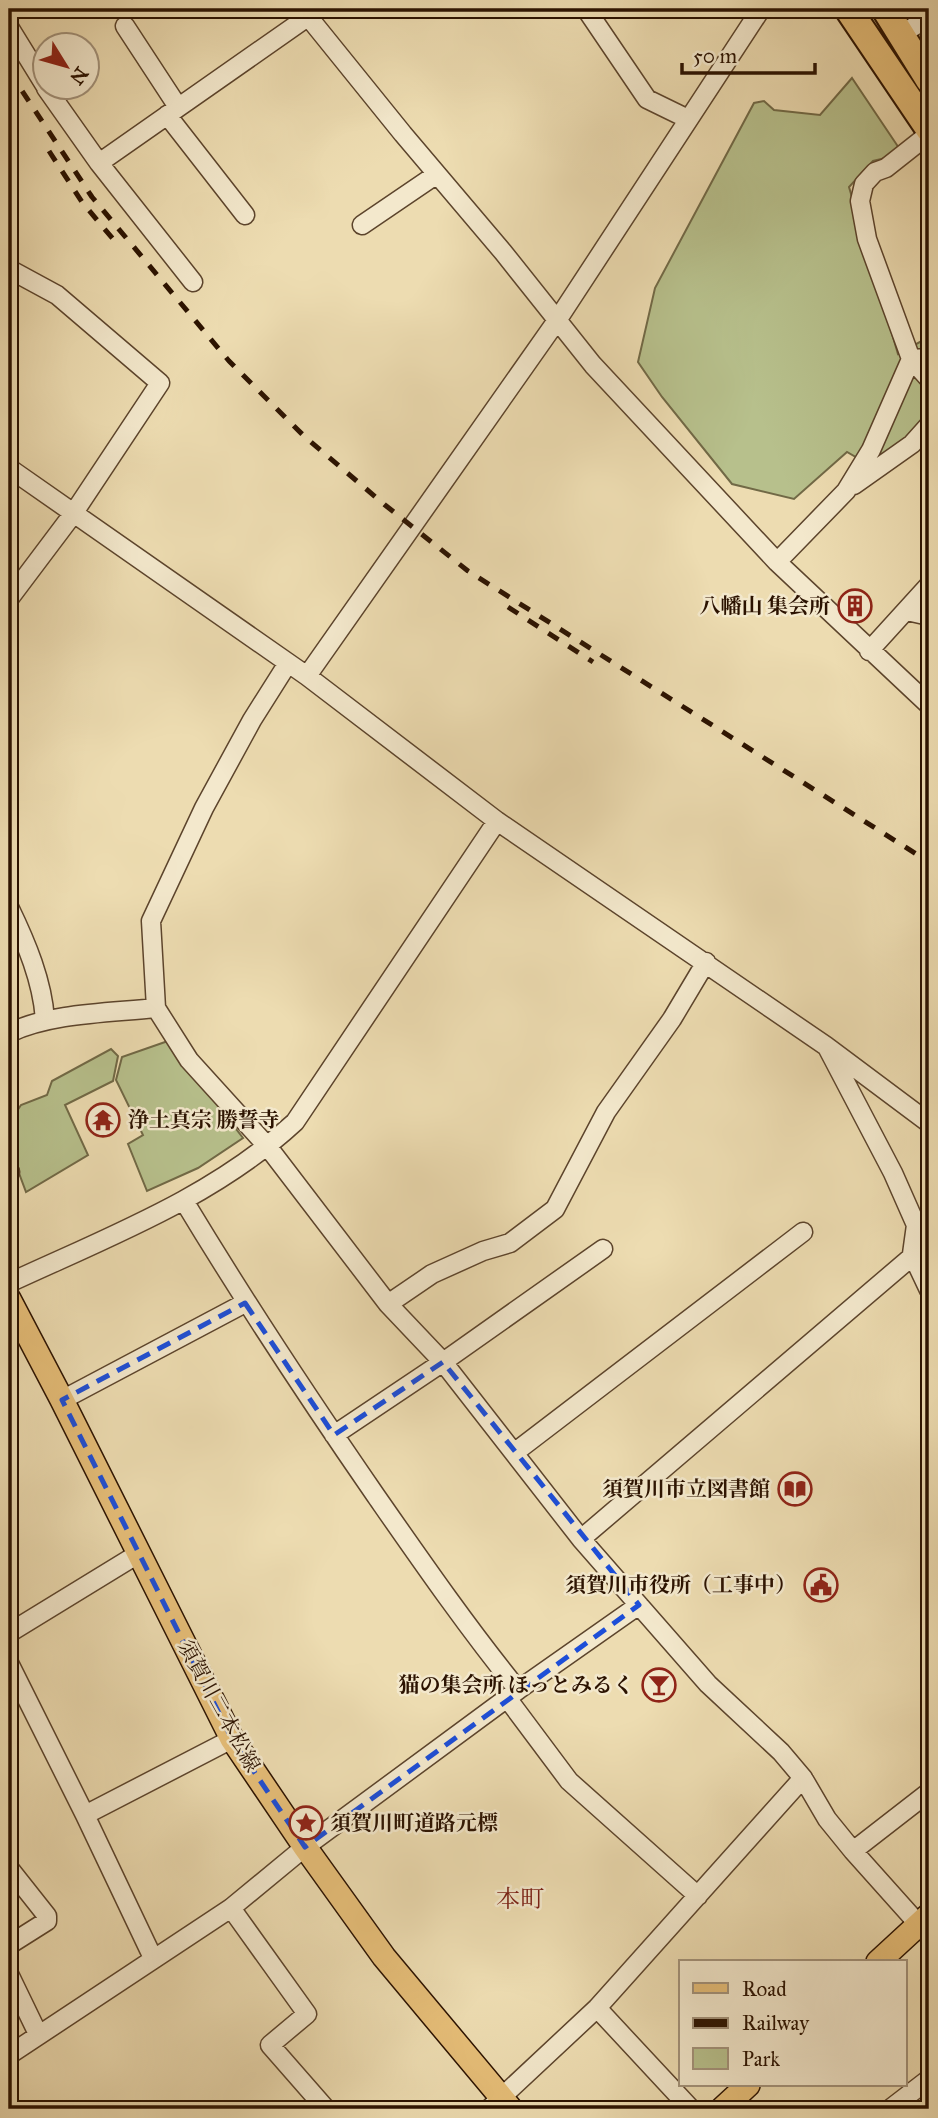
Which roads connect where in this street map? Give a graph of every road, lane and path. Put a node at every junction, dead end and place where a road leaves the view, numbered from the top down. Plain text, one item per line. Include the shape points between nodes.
1 (586, 9) edge
2 (761, 9) edge
3 (848, 9) edge
4 (866, 9) edge
5 (885, 9) edge
6 (310, 11) edge
7 (929, 17) edge
8 (125, 26) dead end
9 (9, 27) edge
10 (902, 34) junction
11 (883, 58) junction
12 (32, 64) edge
13 (929, 80) edge
14 (56, 102) edge
15 (173, 111) junction
16 (688, 119) junction
17 (929, 131) edge
18 (99, 163) junction
19 (437, 174) junction
20 (245, 215) dead end
21 (362, 225) dead end
22 (9, 269) edge
23 (194, 282) dead end
24 (558, 319) junction
25 (920, 359) edge
26 (929, 379) edge
27 (929, 425) edge
28 (9, 468) edge
29 (846, 491) junction
30 (73, 514) junction
31 (776, 562) junction
32 (929, 585) edge
33 (9, 599) edge
34 (907, 611) junction
35 (929, 616) edge
36 (869, 651) junction
37 (288, 663) junction
38 (307, 676) junction
39 (929, 705) edge
40 (497, 821) junction
41 (9, 907) edge
42 (706, 962) junction
43 (156, 1008) junction
44 (45, 1021) junction
45 (9, 1033) edge
46 (826, 1045) junction
47 (929, 1123) edge
48 (268, 1147) junction
49 (184, 1201) junction
50 (803, 1232) dead end
51 (929, 1242) edge
52 (603, 1249) dead end
53 (912, 1254) junction
54 (9, 1283) edge
55 (929, 1290) edge
56 (9, 1299) edge
57 (245, 1303) junction
58 (388, 1304) junction
59 (443, 1362) junction
60 (62, 1399) junction
61 (334, 1435) junction
62 (514, 1453) junction
63 (581, 1539) junction
64 (138, 1554) junction
65 (639, 1605) junction
66 (9, 1633) edge
67 (9, 1663) edge
68 (513, 1694) junction
69 (232, 1739) junction
70 (803, 1778) junction
71 (929, 1792) edge
72 (85, 1815) junction
73 (305, 1847) junction
74 (853, 1851) junction
75 (9, 1868) edge
76 (698, 1896) junction
77 (232, 1908) junction
78 (926, 1925) edge
79 (9, 1945) edge
80 (153, 1958) junction
81 (881, 1960) edge
82 (9, 1974) edge
83 (597, 2008) junction
84 (38, 2035) junction
85 (9, 2055) edge
86 (929, 2079) edge
87 (747, 2086) edge
88 (500, 2106) edge
89 (326, 2109) edge
90 (691, 2109) edge
91 (722, 2109) edge
92 (890, 2109) edge

1 - 16 street via 647,99
2 - 16 street
3 - 11 highway
4 - 11 highway
5 - 10 highway
6 - 15 street
6 - 19 street
7 - 10 street
8 - 15 street
9 - 12 street
10 - 13 highway
11 - 17 highway
14 - 18 street
15 - 18 street
15 - 20 street
16 - 24 street
17 - 25 street via 875,172 864,184 860,201 867,239
18 - 23 street
19 - 21 street
19 - 24 street
22 - 30 street via 57,295 160,383
24 - 31 street via 593,365
24 - 38 street
25 - 26 street
25 - 29 street
27 - 29 street via 912,444
28 - 30 street
29 - 31 street
30 - 33 street
30 - 37 street
31 - 36 street
32 - 34 street
34 - 35 street
34 - 36 street
36 - 39 street
37 - 38 street
37 - 43 street via 204,808 151,921
38 - 40 street
40 - 42 street
40 - 48 street via 295,1122
41 - 44 street via 24,939
42 - 46 street
42 - 58 street via 606,1112 555,1209 510,1243 432,1274
43 - 44 street
43 - 48 street via 189,1060
44 - 45 street
46 - 47 street
46 - 53 street via 916,1225
48 - 49 street
48 - 58 street
49 - 54 street
49 - 57 street
50 - 62 street
51 - 53 street
52 - 59 street
53 - 55 street
53 - 63 street
56 - 60 main road, 須賀川二本松線
57 - 60 street
57 - 61 street
58 - 59 street
59 - 61 street
59 - 62 street
60 - 64 main road, 須賀川二本松線
61 - 68 street
62 - 63 street
63 - 65 street
64 - 66 street
64 - 69 main road, 須賀川二本松線
65 - 68 street
65 - 70 street via 708,1684
67 - 72 street
68 - 73 street
68 - 76 street via 569,1781
69 - 72 street
69 - 73 main road, 須賀川二本松線
70 - 74 street
70 - 76 street
71 - 74 street
72 - 80 street
73 - 77 street
73 - 88 main road, 須賀川二本松線
74 - 78 street
75 - 79 street via 47,1916 47,1921
76 - 83 street
77 - 80 street
77 - 89 street via 307,2014 270,2045
78 - 81 main road
80 - 84 street
82 - 84 street
83 - 88 street
83 - 90 street
84 - 85 street
86 - 92 street
87 - 91 main road

